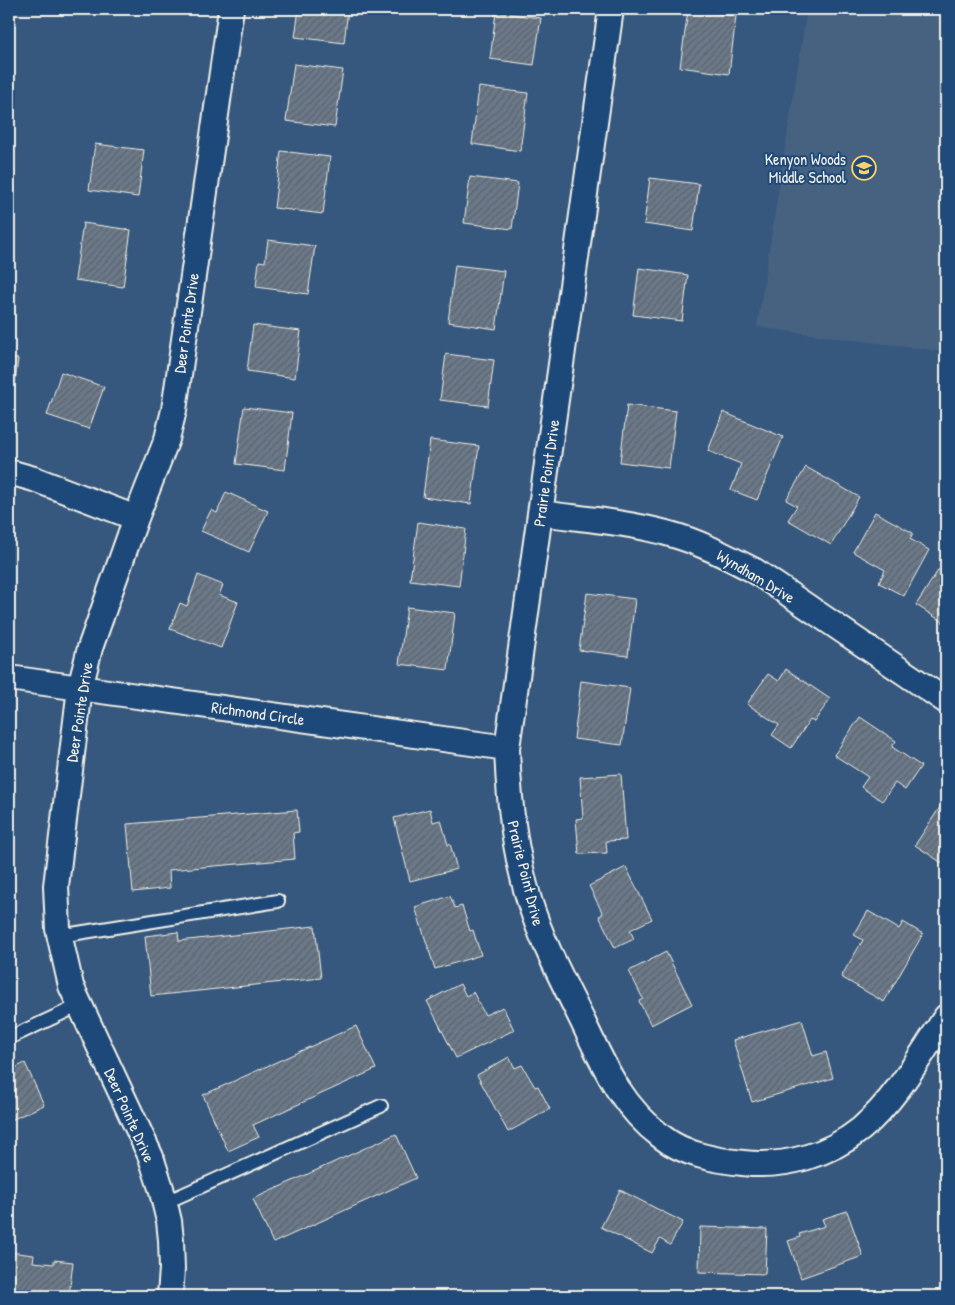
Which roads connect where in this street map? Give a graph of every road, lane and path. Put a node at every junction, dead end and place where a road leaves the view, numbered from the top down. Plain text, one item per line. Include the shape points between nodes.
1 (231, 9) edge
2 (612, 9) edge
3 (9, 472) edge
4 (540, 514) junction
5 (136, 518) junction
6 (9, 678) edge
7 (80, 688) junction
8 (946, 701) edge
9 (507, 748) junction
10 (278, 901) dead end
11 (59, 936) junction
12 (80, 1005) junction
13 (946, 1016) edge
14 (9, 1038) edge
15 (381, 1106) dead end
16 (164, 1203) junction
17 (170, 1296) edge

1 - 5 street, Deer Pointe Drive via 174,410 167,439
2 - 4 street, Prairie Point Drive
3 - 5 street
4 - 8 street, Wyndham Drive via 670,534 722,554 755,571
4 - 9 street, Prairie Point Drive
5 - 7 street, Deer Pointe Drive via 90,648
6 - 7 street, Richmond Circle
7 - 9 street, Richmond Circle
7 - 11 street, Deer Pointe Drive via 57,865
9 - 13 street, Prairie Point Drive via 511,821 530,903 544,939 618,1093 663,1138 694,1154 753,1164 811,1156 836,1146 885,1107
10 - 11 lane
11 - 12 street, Deer Pointe Drive via 71,986
12 - 14 lane
12 - 16 street, Deer Pointe Drive via 151,1157
15 - 16 lane
16 - 17 street, Deer Pointe Drive via 171,1250

